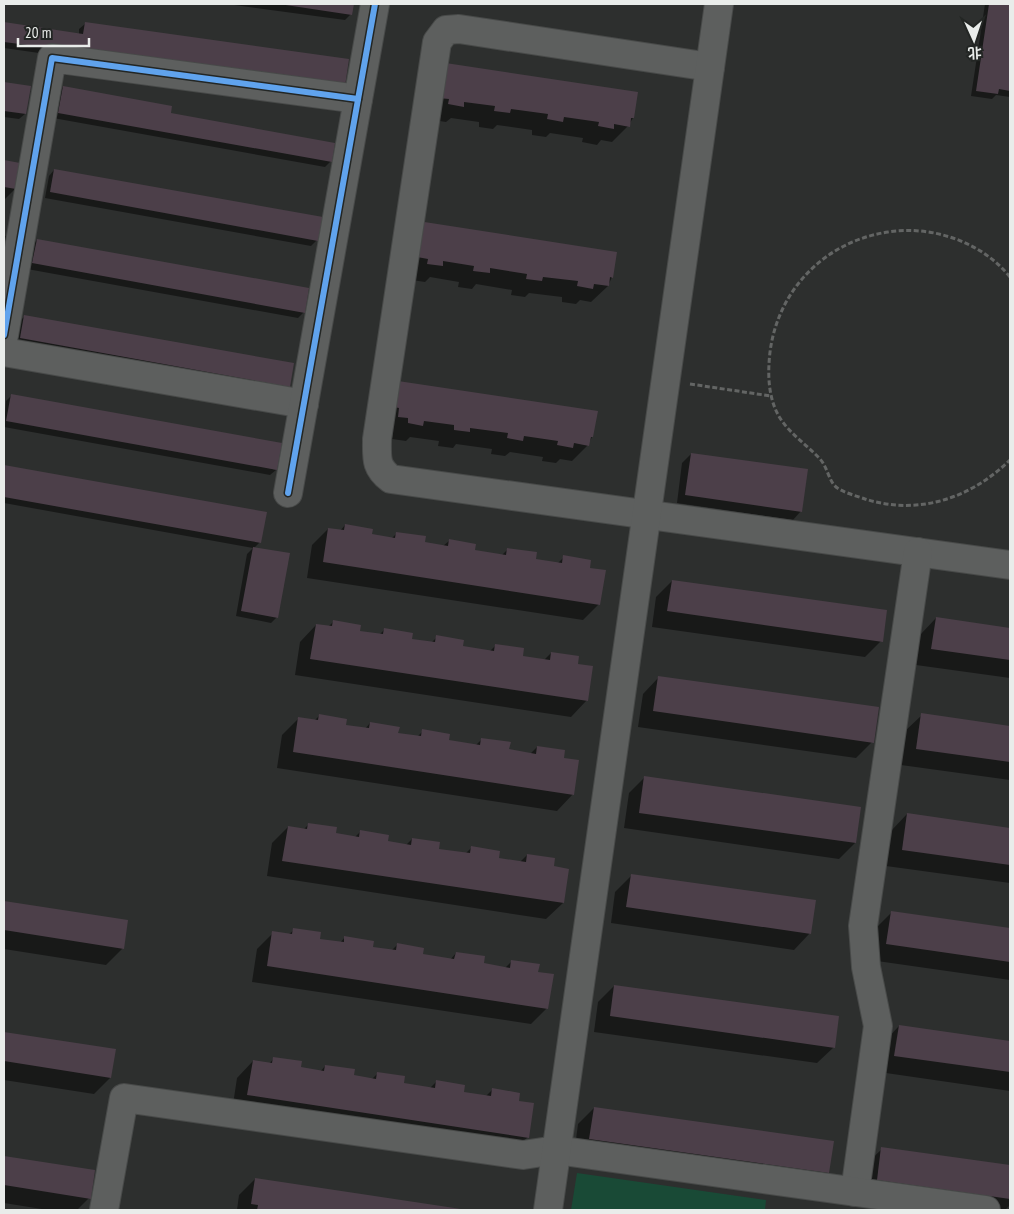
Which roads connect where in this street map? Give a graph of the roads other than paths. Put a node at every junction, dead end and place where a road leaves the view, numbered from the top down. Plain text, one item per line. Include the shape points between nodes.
1 (375, 4) edge
2 (719, 4) edge
3 (710, 67) junction
4 (358, 99) junction
5 (4, 335) edge
6 (4, 352) edge
7 (304, 404) junction
8 (288, 493) dead end
9 (646, 515) junction
10 (918, 552) junction
11 (1010, 565) edge
12 (556, 1150) junction
13 (855, 1192) junction
14 (104, 1210) edge
15 (548, 1210) edge
16 (986, 1210) edge

1 - 4 street
2 - 3 street
3 - 9 street
3 - 9 street via 460,29 446,30 436,42 377,439 381,471 391,479
4 - 5 street via 52,58
4 - 7 street
6 - 7 street
7 - 8 street
9 - 10 street
9 - 12 street
10 - 11 street
10 - 13 street via 863,926 866,967 878,1026
12 - 13 street
12 - 14 street via 524,1155 124,1098
12 - 15 street
13 - 16 street

